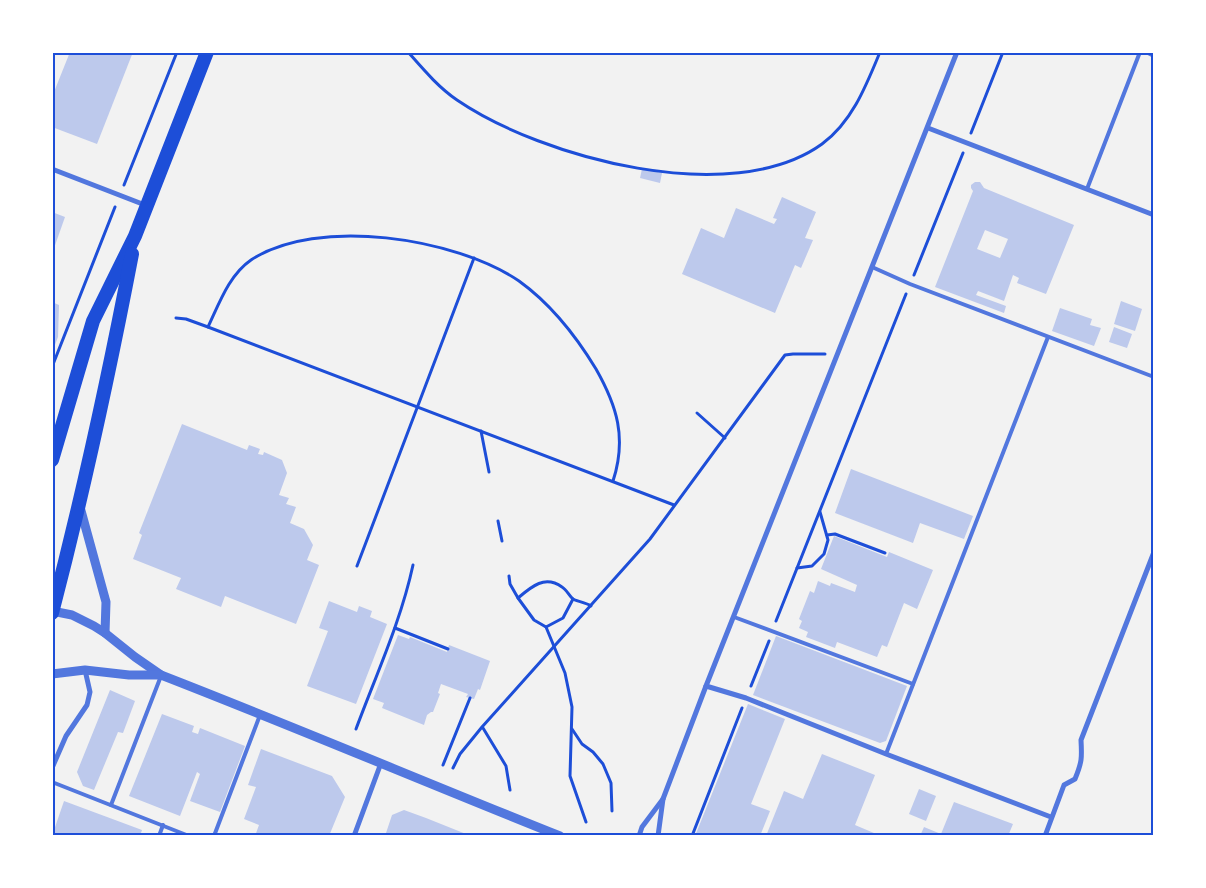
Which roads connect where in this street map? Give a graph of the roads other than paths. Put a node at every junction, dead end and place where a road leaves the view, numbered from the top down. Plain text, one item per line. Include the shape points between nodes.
1 (207, 52) edge
2 (1140, 52) edge
3 (1146, 52) edge
4 (955, 53) edge
5 (1154, 56) edge
6 (928, 128) junction
7 (52, 169) edge
8 (1087, 189) junction
9 (147, 206) junction
10 (1154, 215) edge
11 (135, 236) junction
12 (872, 267) junction
13 (1048, 337) junction
14 (1154, 377) edge
15 (57, 430) edge
16 (52, 460) edge
17 (80, 504) junction
18 (1154, 552) edge
19 (53, 612) edge
20 (734, 617) junction
21 (105, 633) junction
22 (84, 670) junction
23 (52, 674) edge
24 (162, 675) junction
25 (913, 684) junction
26 (706, 686) junction
27 (260, 713) junction
28 (886, 754) junction
29 (381, 763) junction
30 (52, 768) edge
31 (52, 782) edge
32 (663, 798) junction
33 (111, 805) junction
34 (1051, 817) junction
35 (163, 825) junction
36 (159, 836) edge
37 (189, 836) edge
38 (214, 836) edge
39 (354, 836) edge
40 (560, 836) edge
41 (639, 836) edge
42 (658, 836) edge
43 (1045, 836) edge

1 - 9 highway
2 - 8 lane
3 - 5 lane
4 - 6 street
6 - 8 street
6 - 12 street
7 - 9 street
8 - 10 street
9 - 11 highway
11 - 15 highway via 93,321
11 - 17 highway
12 - 13 lane
12 - 20 street
13 - 14 lane
13 - 25 lane
15 - 16 highway
17 - 19 highway
17 - 21 street via 106,602
18 - 34 street via 1081,740 1083,759 1075,779 1064,785
19 - 21 street via 72,615
20 - 25 lane
20 - 26 street
21 - 24 street
22 - 23 street
22 - 24 street
22 - 30 street via 90,692 87,705 66,736
24 - 27 street
24 - 33 lane
25 - 28 lane
26 - 28 street via 746,698
26 - 32 street
27 - 29 street
27 - 38 lane
28 - 34 street
29 - 39 street
29 - 40 street
31 - 33 lane
32 - 41 street
32 - 42 street
33 - 35 lane
34 - 43 street
35 - 36 lane
35 - 37 lane

